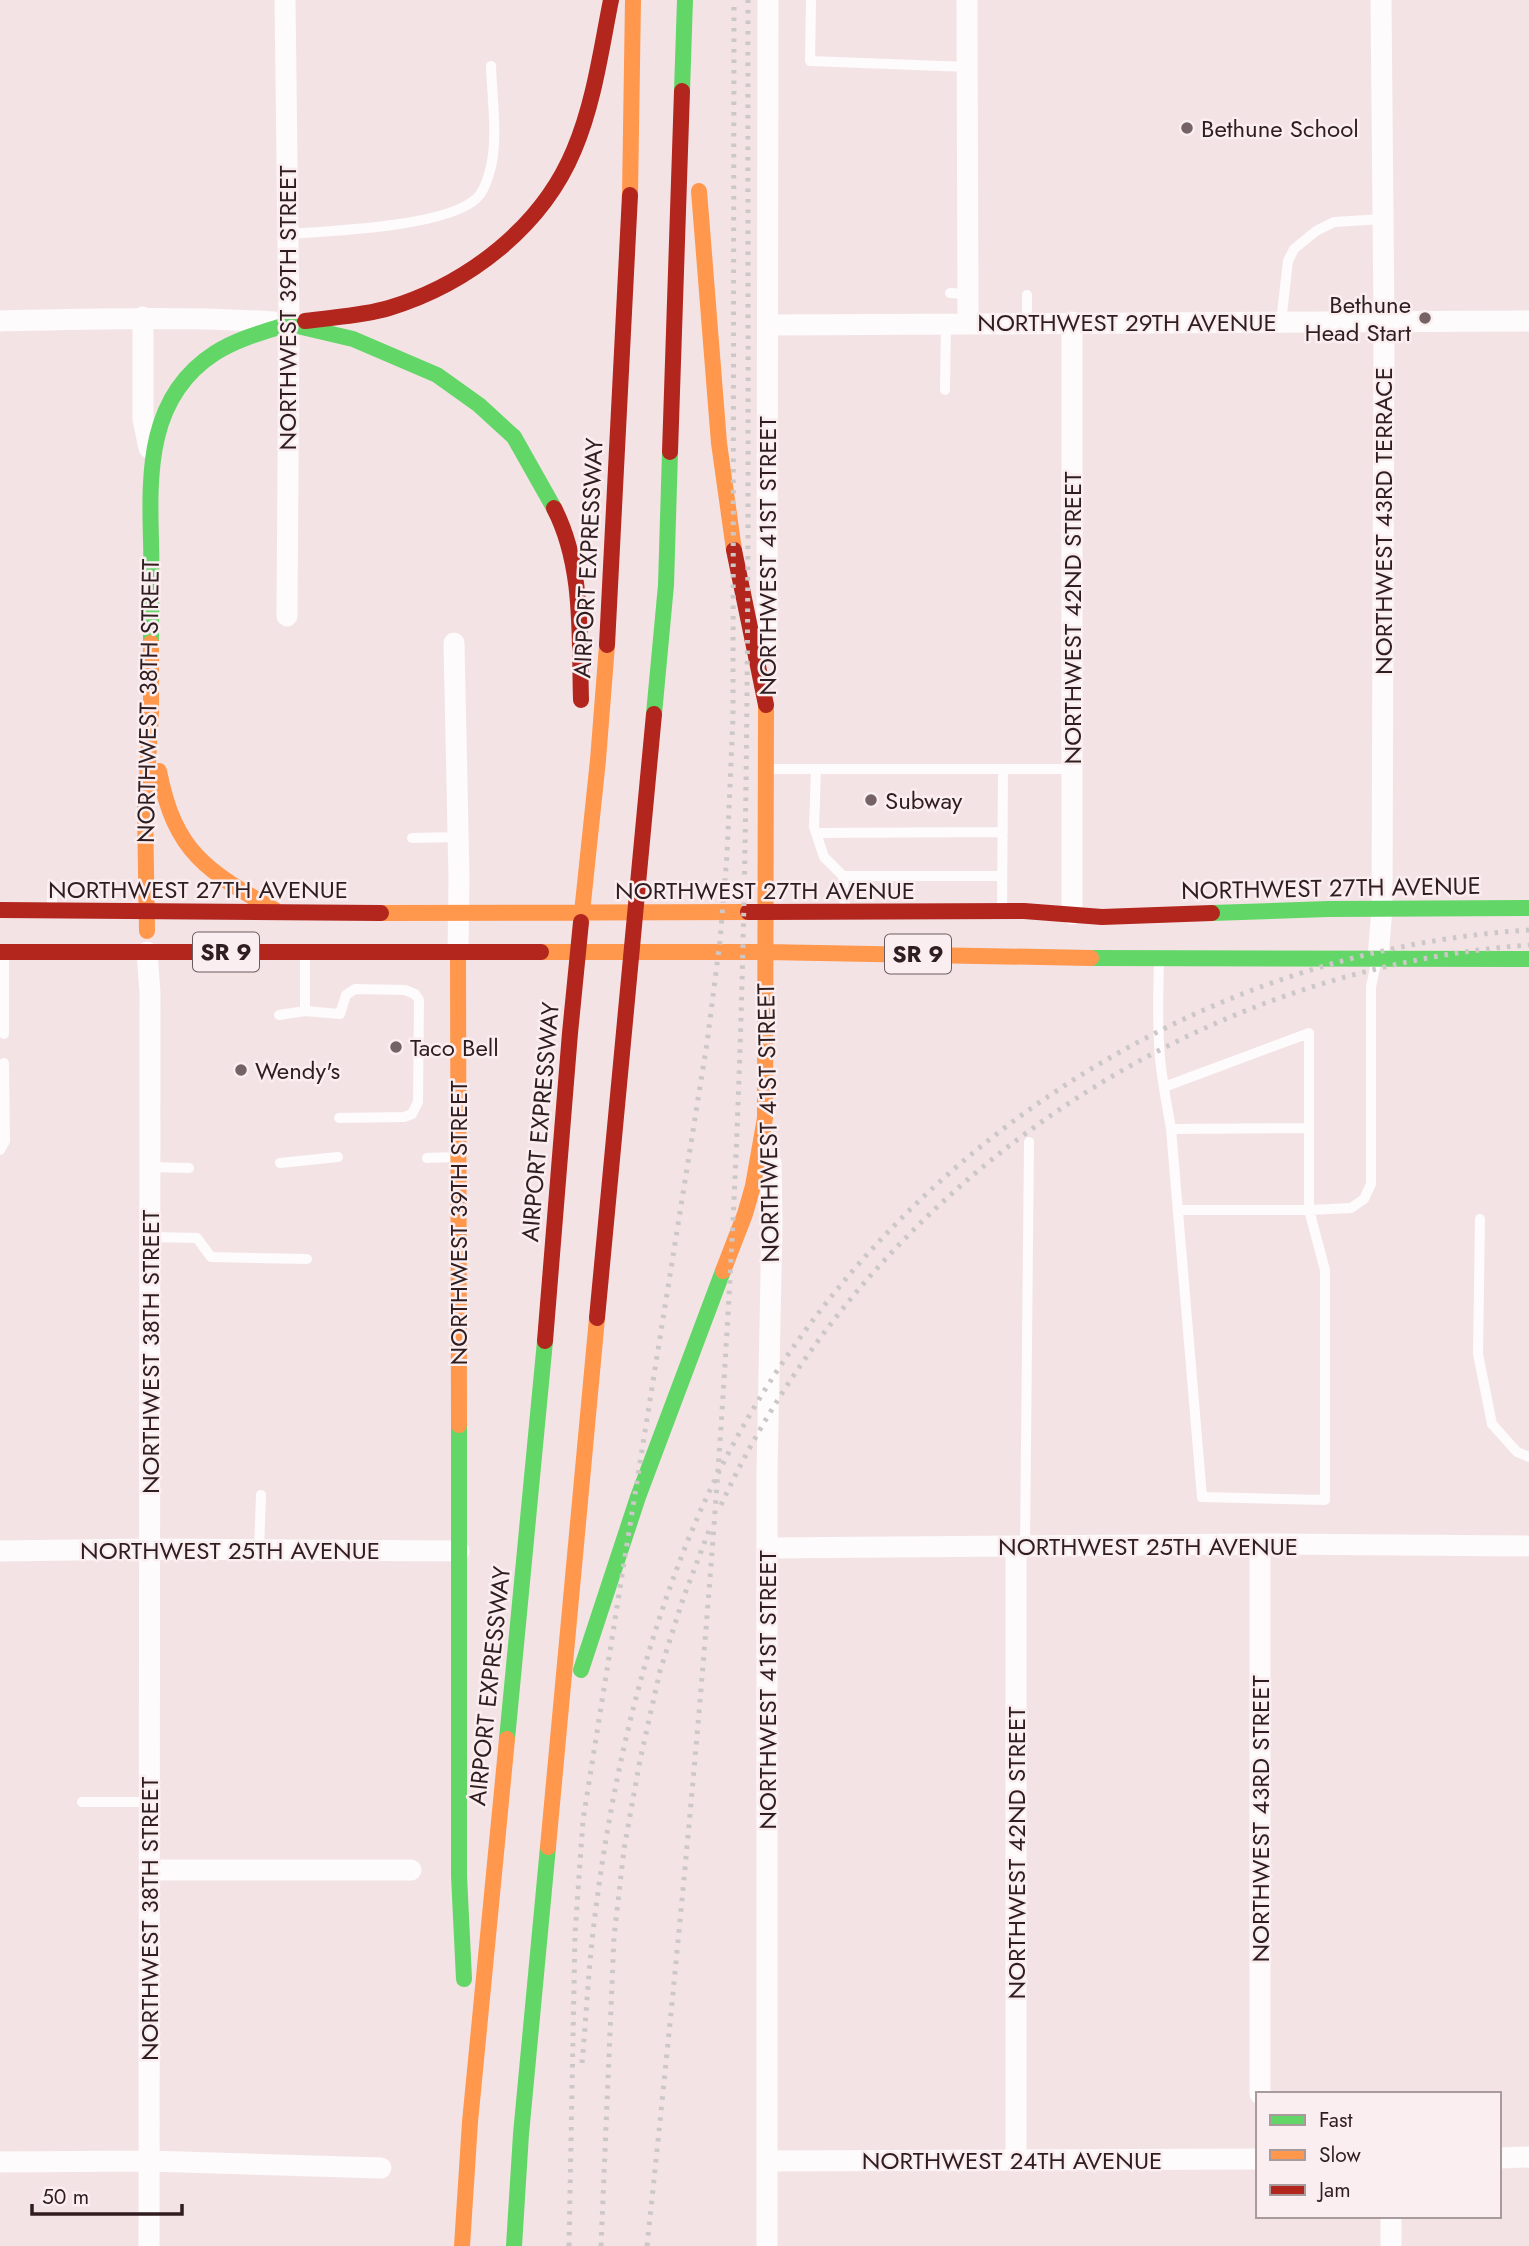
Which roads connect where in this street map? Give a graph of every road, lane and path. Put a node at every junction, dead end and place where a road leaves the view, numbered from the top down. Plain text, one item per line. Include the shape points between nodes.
1 (285, 0) edge
2 (611, 0) edge
3 (634, 0) edge
4 (685, 0) edge
5 (768, 0) edge
6 (811, 0) edge
7 (967, 0) edge
8 (1381, 0) edge
9 (684, 60) junction
10 (491, 66) dead end
11 (968, 67) junction
12 (1383, 219) junction
13 (288, 234) junction
14 (1027, 295) dead end
15 (143, 317) junction
16 (0, 321) edge
17 (1384, 321) junction
18 (1529, 321) edge
19 (946, 322) junction
20 (1072, 322) junction
21 (1281, 322) junction
22 (968, 323) junction
23 (1027, 323) junction
24 (289, 324) junction
25 (768, 325) junction
26 (945, 390) dead end
27 (150, 457) junction
28 (287, 616) dead end
29 (454, 643) dead end
30 (766, 705) junction
31 (151, 706) junction
32 (582, 718) dead end
33 (583, 745) dead end
34 (766, 769) junction
35 (1072, 769) junction
36 (816, 770) junction
37 (1003, 770) junction
38 (1003, 832) junction
39 (816, 833) junction
40 (457, 837) junction
41 (412, 838) dead end
42 (587, 853) junction
43 (843, 876) junction
44 (1002, 876) junction
45 (52, 886) dead end
46 (1529, 908) edge
47 (1382, 909) junction
48 (0, 910) edge
49 (52, 911) junction
50 (146, 911) junction
51 (1002, 911) junction
52 (277, 912) junction
53 (846, 913) junction
54 (457, 914) junction
55 (765, 914) junction
56 (1065, 920) junction
57 (1020, 940) dead end
58 (2, 952) edge
59 (147, 952) junction
60 (305, 952) junction
61 (458, 952) junction
62 (766, 953) junction
63 (992, 956) junction
64 (1378, 957) junction
65 (1122, 959) junction
66 (1159, 959) junction
67 (1529, 959) edge
68 (305, 1011) junction
69 (279, 1015) dead end
70 (4, 1034) dead end
71 (5, 1063) dead end
72 (1164, 1087) junction
73 (339, 1118) dead end
74 (765, 1118) junction
75 (1309, 1128) junction
76 (1171, 1129) junction
77 (1029, 1142) dead end
78 (0, 1150) edge
79 (338, 1157) dead end
80 (457, 1157) junction
81 (427, 1158) dead end
82 (280, 1163) dead end
83 (150, 1167) junction
84 (189, 1168) dead end
85 (1178, 1210) junction
86 (1309, 1210) junction
87 (1480, 1219) dead end
88 (150, 1237) junction
89 (307, 1259) dead end
90 (1529, 1458) edge
91 (261, 1495) dead end
92 (1260, 1544) junction
93 (1020, 1546) junction
94 (1529, 1546) edge
95 (767, 1548) junction
96 (149, 1549) junction
97 (259, 1550) junction
98 (0, 1551) edge
99 (459, 1551) junction
100 (558, 1745) junction
101 (82, 1802) dead end
102 (149, 1802) junction
103 (150, 1870) junction
104 (411, 1870) dead end
105 (1260, 2092) edge
106 (470, 2122) junction
107 (1529, 2157) edge
108 (1501, 2158) edge
109 (1256, 2159) edge
110 (1016, 2160) junction
111 (149, 2161) junction
112 (766, 2161) junction
113 (0, 2162) edge
114 (381, 2168) dead end
115 (1391, 2218) edge
116 (149, 2246) edge
117 (462, 2246) edge
118 (513, 2246) edge
119 (767, 2246) edge
120 (1391, 2246) edge

1 - 13 street, NORTHWEST 39TH STREET
2 - 24 main road, NORTHWEST 38TH STREET via 590,104 573,153 548,196 511,238 474,268 432,292 387,309
3 - 42 main road, AIRPORT EXPRESSWAY via 632,163 611,588
4 - 9 main road
5 - 25 street, NORTHWEST 41ST STREET
6 - 11 lane via 810,61
7 - 11 street
8 - 12 street, NORTHWEST 43RD TERRACE
9 - 30 main road via 705,244 723,481
9 - 100 main road via 666,585
10 - 13 lane via 494,148 490,172 478,197 432,218
11 - 22 street via 959,294
12 - 17 street, NORTHWEST 43RD TERRACE
12 - 21 lane via 1334,222 1294,249 1288,261
13 - 24 street, NORTHWEST 39TH STREET
14 - 23 lane
15 - 16 street
15 - 24 street
15 - 27 street, NORTHWEST 38TH STREET via 143,419
17 - 18 street, NORTHWEST 29TH AVENUE
17 - 21 street, NORTHWEST 29TH AVENUE
17 - 47 street, NORTHWEST 43RD TERRACE
19 - 22 street, NORTHWEST 29TH AVENUE
19 - 25 street, NORTHWEST 29TH AVENUE
19 - 26 lane
20 - 21 street, NORTHWEST 29TH AVENUE
20 - 23 street, NORTHWEST 29TH AVENUE
20 - 35 street, NORTHWEST 42ND STREET
22 - 23 street, NORTHWEST 29TH AVENUE
24 - 27 main road, NORTHWEST 38TH STREET via 229,343 202,362 163,416
24 - 28 street, NORTHWEST 39TH STREET
24 - 32 main road via 353,339 437,375 514,437 565,529 578,597
25 - 30 street, NORTHWEST 41ST STREET
27 - 31 main road, NORTHWEST 38TH STREET
29 - 40 street, NORTHWEST 39TH STREET
30 - 34 main road, NORTHWEST 41ST STREET
31 - 50 main road, NORTHWEST 38TH STREET
31 - 52 main road via 161,788 179,835 206,868
33 - 42 main road
34 - 36 lane
34 - 55 main road, NORTHWEST 41ST STREET
35 - 37 lane
35 - 56 street, NORTHWEST 42ND STREET
36 - 37 lane
36 - 39 lane
37 - 38 lane
38 - 39 lane
38 - 44 lane
39 - 43 lane via 824,857
40 - 41 lane
40 - 54 street, NORTHWEST 39TH STREET
42 - 106 main road, AIRPORT EXPRESSWAY
43 - 44 lane
43 - 53 lane
44 - 51 lane
45 - 49 lane
46 - 47 main road, NORTHWEST 27TH AVENUE / SR 9
47 - 56 main road, NORTHWEST 27TH AVENUE / SR 9
47 - 64 street, NORTHWEST 43RD TERRACE
48 - 49 main road, NORTHWEST 27TH AVENUE / SR 9
49 - 50 main road, NORTHWEST 27TH AVENUE / SR 9
50 - 52 main road, NORTHWEST 27TH AVENUE / SR 9
50 - 59 main road, NORTHWEST 38TH STREET
51 - 53 main road, NORTHWEST 27TH AVENUE / SR 9
51 - 56 main road, NORTHWEST 27TH AVENUE / SR 9
52 - 54 main road, NORTHWEST 27TH AVENUE / SR 9
53 - 55 main road, NORTHWEST 27TH AVENUE / SR 9
54 - 55 main road, NORTHWEST 27TH AVENUE / SR 9
54 - 61 street, NORTHWEST 39TH STREET
55 - 62 main road, NORTHWEST 41ST STREET
56 - 65 main road
57 - 63 main road
58 - 59 main road, SR 9
58 - 70 lane
59 - 60 main road, SR 9
59 - 83 street, NORTHWEST 38TH STREET
60 - 61 main road, SR 9
60 - 68 lane
61 - 62 main road, SR 9
61 - 80 main road, NORTHWEST 39TH STREET
62 - 63 main road, SR 9
62 - 74 main road, NORTHWEST 41ST STREET
63 - 65 main road, SR 9
64 - 66 main road, SR 9
64 - 67 main road, SR 9
64 - 86 lane via 1371,987 1371,1185 1364,1199 1351,1208
65 - 66 main road, SR 9
66 - 72 lane
68 - 69 lane
68 - 73 lane via 340,1014 346,995 355,989 405,990 419,1000 418,1102 412,1114
71 - 78 lane via 5,1141
72 - 75 lane via 1310,1033
72 - 76 lane
74 - 95 street, NORTHWEST 41ST STREET via 772,1170
74 - 100 main road via 745,1214 625,1531
75 - 76 lane
75 - 86 lane
76 - 85 lane
77 - 93 lane
79 - 82 lane
80 - 81 lane
80 - 99 main road, NORTHWEST 39TH STREET via 454,1311
83 - 84 lane
83 - 88 street, NORTHWEST 38TH STREET
85 - 86 lane
85 - 86 lane via 1202,1497 1325,1500 1325,1270
87 - 90 lane via 1478,1354 1492,1424 1517,1452
88 - 89 lane via 197,1238 211,1257
88 - 96 street, NORTHWEST 38TH STREET
91 - 97 lane
92 - 93 street, NORTHWEST 25TH AVENUE
92 - 94 street, NORTHWEST 25TH AVENUE
92 - 105 street, NORTHWEST 43RD STREET
93 - 95 street, NORTHWEST 25TH AVENUE
93 - 110 street, NORTHWEST 42ND STREET
95 - 112 street, NORTHWEST 41ST STREET
96 - 97 street, NORTHWEST 25TH AVENUE
96 - 98 street, NORTHWEST 25TH AVENUE
96 - 102 street, NORTHWEST 38TH STREET
97 - 99 street, NORTHWEST 25TH AVENUE
99 - 106 main road, NORTHWEST 39TH STREET via 459,1876
100 - 118 main road
101 - 102 lane
102 - 103 street, NORTHWEST 38TH STREET
103 - 104 street
103 - 111 street, NORTHWEST 38TH STREET
106 - 117 main road, AIRPORT EXPRESSWAY
107 - 108 street
109 - 110 street, NORTHWEST 24TH AVENUE
110 - 112 street, NORTHWEST 24TH AVENUE
111 - 113 street
111 - 114 street
111 - 116 street, NORTHWEST 38TH STREET
112 - 119 street, NORTHWEST 41ST STREET
115 - 120 street

